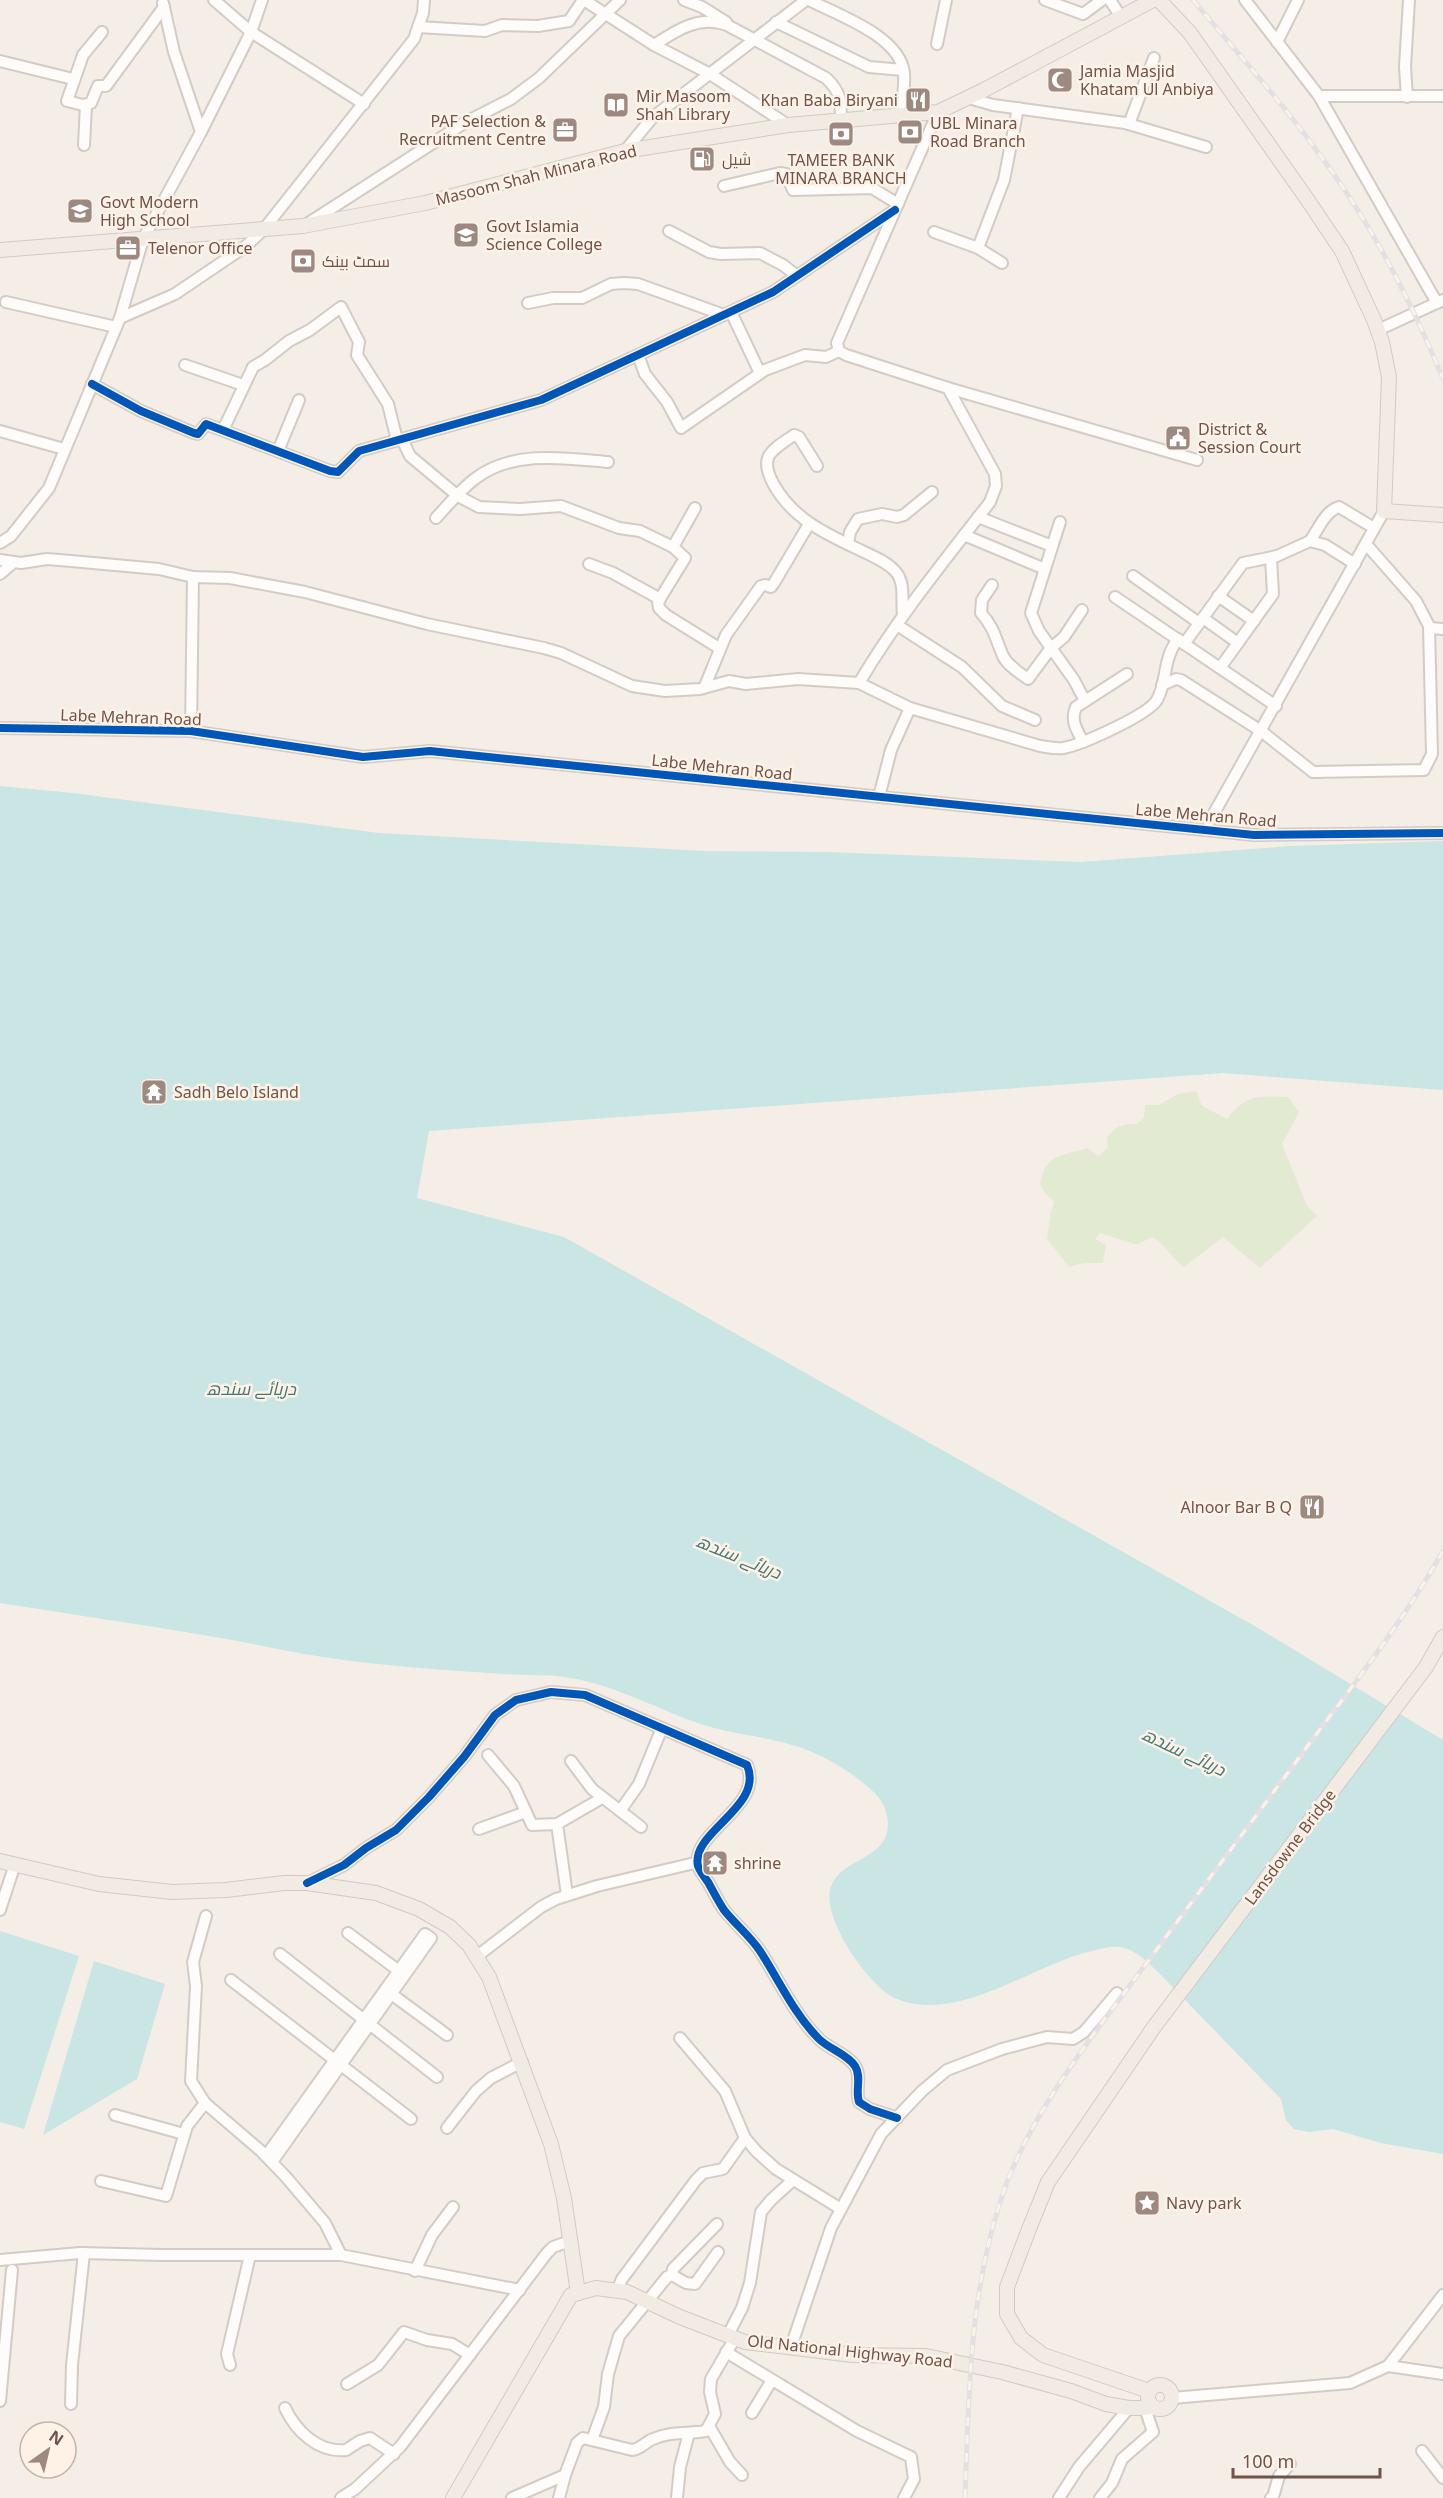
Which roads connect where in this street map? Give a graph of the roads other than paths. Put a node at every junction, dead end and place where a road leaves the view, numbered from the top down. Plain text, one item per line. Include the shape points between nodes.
1 (214, 0) edge
2 (262, 0) edge
3 (424, 0) edge
4 (584, 0) edge
5 (620, 0) edge
6 (684, 0) edge
7 (808, 0) edge
8 (946, 0) edge
9 (1045, 0) edge
10 (1102, 0) edge
11 (1110, 0) edge
12 (1153, 0) edge
13 (1159, 0) edge
14 (1245, 0) edge
15 (1298, 0) edge
16 (1409, 0) edge
17 (163, 3) edge
18 (607, 15) junction
19 (1120, 17) junction
20 (776, 22) junction
21 (727, 25) junction
22 (418, 27) junction
23 (102, 32) dead end
24 (251, 32) junction
25 (754, 38) junction
26 (1277, 42) junction
27 (654, 45) junction
28 (937, 45) dead end
29 (1154, 58) dead end
30 (0, 61) edge
31 (903, 70) junction
32 (710, 74) junction
33 (73, 79) junction
34 (1318, 96) junction
35 (1443, 96) edge
36 (1407, 97) junction
37 (969, 98) junction
38 (364, 104) junction
39 (86, 105) junction
40 (1018, 108) junction
41 (938, 112) junction
42 (902, 116) junction
43 (841, 121) junction
44 (1129, 124) junction
45 (788, 125) junction
46 (201, 132) junction
47 (84, 145) dead end
48 (1206, 147) dead end
49 (625, 151) junction
50 (724, 186) dead end
51 (897, 207) junction
52 (303, 226) junction
53 (264, 229) junction
54 (669, 231) dead end
55 (934, 232) dead end
56 (142, 239) junction
57 (978, 248) junction
58 (0, 250) edge
59 (1002, 263) dead end
60 (797, 276) junction
61 (6, 302) dead end
62 (1440, 302) edge
63 (528, 303) dead end
64 (728, 313) junction
65 (118, 323) junction
66 (1378, 330) junction
67 (839, 351) junction
68 (638, 355) junction
69 (185, 365) dead end
70 (760, 373) junction
71 (92, 384) junction
72 (243, 385) junction
73 (948, 388) junction
74 (298, 400) dead end
75 (223, 430) junction
76 (0, 431) edge
77 (400, 439) junction
78 (64, 449) junction
79 (278, 451) junction
80 (1197, 460) dead end
81 (608, 462) dead end
82 (817, 466) dead end
83 (933, 492) dead end
84 (458, 496) junction
85 (695, 508) dead end
86 (1384, 511) junction
87 (1443, 515) edge
88 (978, 517) junction
89 (436, 518) dead end
90 (1060, 522) dead end
91 (809, 524) junction
92 (1374, 528) junction
93 (964, 535) junction
94 (1310, 541) junction
95 (0, 543) edge
96 (848, 544) junction
97 (1366, 544) junction
98 (1053, 546) junction
99 (673, 547) junction
100 (1271, 558) junction
101 (0, 560) edge
102 (14, 562) junction
103 (589, 564) dead end
104 (1355, 564) junction
105 (1045, 569) junction
106 (0, 574) edge
107 (1132, 576) dead end
108 (194, 577) junction
109 (992, 585) dead end
110 (1218, 596) junction
111 (1115, 597) dead end
112 (660, 599) junction
113 (1082, 610) dead end
114 (900, 620) junction
115 (1201, 620) junction
116 (1254, 621) junction
117 (1430, 628) junction
118 (1443, 629) edge
119 (1181, 641) junction
120 (1238, 644) junction
121 (719, 648) junction
122 (1051, 648) junction
123 (1220, 668) junction
124 (1127, 674) dead end
125 (860, 683) junction
126 (1162, 684) junction
127 (705, 686) junction
128 (1084, 701) junction
129 (1276, 706) junction
130 (910, 708) junction
131 (1035, 720) dead end
132 (0, 728) edge
133 (191, 731) junction
134 (1262, 731) junction
135 (1083, 742) junction
136 (879, 797) junction
137 (1209, 822) dead end
138 (1443, 833) edge
139 (1443, 1637) edge
140 (662, 1728) junction
141 (488, 1755) dead end
142 (571, 1761) dead end
143 (602, 1798) junction
144 (620, 1811) junction
145 (526, 1812) junction
146 (557, 1824) junction
147 (641, 1827) dead end
148 (479, 1829) dead end
149 (0, 1861) edge
150 (699, 1862) junction
151 (15, 1864) junction
152 (307, 1883) junction
153 (567, 1895) junction
154 (0, 1910) edge
155 (206, 1916) dead end
156 (348, 1933) dead end
157 (280, 1954) dead end
158 (476, 1957) junction
159 (399, 1971) junction
160 (231, 1980) dead end
161 (388, 1992) junction
162 (1117, 1993) dead end
163 (367, 2022) junction
164 (447, 2035) dead end
165 (680, 2038) dead end
166 (338, 2062) junction
167 (522, 2062) junction
168 (437, 2077) dead end
169 (205, 2103) junction
170 (115, 2115) dead end
171 (897, 2118) junction
172 (411, 2119) dead end
173 (447, 2127) dead end
174 (184, 2134) junction
175 (745, 2138) junction
176 (269, 2159) junction
177 (794, 2180) junction
178 (101, 2181) dead end
179 (453, 2207) dead end
180 (841, 2209) junction
181 (717, 2224) dead end
182 (570, 2241) junction
183 (718, 2252) dead end
184 (84, 2253) junction
185 (250, 2255) junction
186 (341, 2255) junction
187 (0, 2260) edge
188 (12, 2270) dead end
189 (415, 2271) junction
190 (672, 2275) junction
191 (520, 2290) junction
192 (617, 2291) junction
193 (578, 2293) junction
194 (1443, 2295) edge
195 (646, 2301) junction
196 (731, 2336) junction
197 (3, 2346) edge
198 (791, 2347) junction
199 (726, 2352) junction
200 (470, 2355) junction
201 (230, 2365) dead end
202 (1388, 2366) junction
203 (1443, 2374) edge
204 (772, 2380) junction
205 (347, 2384) dead end
206 (1172, 2398) junction
207 (0, 2400) edge
208 (1148, 2402) junction
209 (71, 2404) dead end
210 (285, 2408) dead end
211 (1129, 2408) junction
212 (752, 2413) dead end
213 (709, 2426) junction
214 (689, 2433) junction
215 (592, 2440) junction
216 (1422, 2451) dead end
217 (393, 2454) junction
218 (1290, 2464) dead end
219 (565, 2475) junction
220 (742, 2475) dead end
221 (1443, 2478) edge
222 (341, 2498) edge
223 (453, 2498) edge
224 (512, 2498) edge
225 (559, 2498) edge
226 (676, 2498) edge
227 (904, 2498) edge
228 (1059, 2498) edge
229 (1100, 2498) edge
230 (1271, 2498) edge

1 - 24 street
2 - 24 street
3 - 22 street
4 - 18 street
4 - 22 street via 569,21 502,26 485,32
5 - 18 street
6 - 21 street
7 - 20 street
7 - 31 street via 877,34 896,55
8 - 28 street
9 - 10 street via 1083,14
11 - 19 street
12 - 19 main road, Masoom Shah Minara Road
13 - 66 main road via 1190,33 1342,251
14 - 26 street
15 - 26 street
16 - 36 street
17 - 39 street via 106,86 98,86 91,103
17 - 46 street via 174,52
18 - 27 street
18 - 52 street via 511,99 464,123
19 - 37 main road, Masoom Shah Minara Road
20 - 25 street
20 - 31 street via 869,67
21 - 25 street
21 - 27 street via 696,22
22 - 38 street via 414,39
23 - 33 street via 86,51
24 - 38 street
24 - 46 street
25 - 32 street
25 - 43 street via 837,88
26 - 34 street
27 - 32 street
29 - 44 street
30 - 33 street
31 - 42 street
32 - 45 street
32 - 49 street via 652,118
33 - 39 street via 67,101
34 - 36 street
34 - 62 street
35 - 36 street
37 - 40 street
37 - 41 main road, Masoom Shah Minara Road
38 - 53 street
39 - 47 street
40 - 44 street
40 - 57 street via 1004,180
41 - 42 main road, Masoom Shah Minara Road
41 - 51 street
42 - 43 main road, Masoom Shah Minara Road
43 - 45 main road, Masoom Shah Minara Road
44 - 48 street
45 - 49 main road, Masoom Shah Minara Road
46 - 56 street
49 - 52 main road, Masoom Shah Minara Road via 425,203
50 - 51 street via 780,173 786,174 793,190 872,188
51 - 60 street
51 - 67 street via 837,344
52 - 53 main road, Masoom Shah Minara Road
53 - 56 main road, Masoom Shah Minara Road
53 - 65 street via 246,246 175,294
54 - 60 street via 721,255 760,253
55 - 57 street
56 - 58 main road, Masoom Shah Minara Road
56 - 65 street
57 - 59 street
60 - 64 street
61 - 65 street
62 - 66 street
63 - 64 street via 588,297 611,284 624,282
64 - 68 street
64 - 70 street
65 - 71 street
66 - 86 main road via 1389,377
67 - 70 street via 826,357 805,355 785,360
67 - 73 street
68 - 70 street via 645,374 681,428
68 - 77 street via 541,400
69 - 72 street
71 - 75 street via 141,411 194,433 198,434 206,424
71 - 78 street
72 - 75 street
72 - 77 street via 253,367 340,307 358,342 357,355 388,404
73 - 80 street
73 - 88 street via 995,474 996,486 990,502
74 - 79 street
75 - 79 street
76 - 78 street
77 - 79 street via 359,451 338,472
77 - 84 street via 410,456
78 - 95 street via 49,488 11,536
81 - 84 street via 545,457 518,460 474,479
82 - 91 street via 794,435 772,450 765,467 784,501
83 - 96 street via 904,515 858,519
84 - 89 street
84 - 99 street via 480,507 561,506 619,528 640,531
85 - 99 street
86 - 87 main road
86 - 92 street
88 - 93 street
88 - 98 street
90 - 98 street
91 - 96 street
91 - 121 street via 774,583 771,587 761,586
92 - 94 street via 1340,507 1335,508
92 - 97 street
93 - 105 street
93 - 114 street
94 - 100 street
94 - 104 street via 1325,545
96 - 114 street via 897,572 902,584
97 - 104 street
97 - 117 street via 1416,601
98 - 105 street
99 - 112 street via 685,558
100 - 110 street via 1243,563
100 - 116 street via 1273,594
101 - 102 street
102 - 106 street
102 - 108 street via 47,559 159,569
103 - 112 street
104 - 129 street
105 - 122 street via 1031,613
107 - 115 street
108 - 127 street via 230,578 305,592 427,624 544,648 632,686 665,691
108 - 133 street
109 - 122 street via 982,600 981,613 997,635 1010,665 1028,679
110 - 115 street
110 - 116 street
111 - 119 street
112 - 121 street via 659,608 666,615
113 - 122 street via 1064,637
114 - 125 street
114 - 131 street via 962,667 1002,706
115 - 119 street
115 - 120 street
116 - 120 street
117 - 118 street
117 - 134 street via 1432,754 1424,770 1313,772
119 - 123 street
119 - 126 street via 1166,659
120 - 123 street
121 - 127 street
122 - 128 street
123 - 129 street
124 - 128 street
125 - 127 street via 798,679 746,684 729,681
125 - 130 street
126 - 134 street via 1181,680
126 - 135 street via 1158,697 1148,708
128 - 135 street via 1073,714
129 - 134 street
130 - 135 street via 1040,746 1060,749
130 - 136 street via 891,750
132 - 133 street, Labe Mehran Road
133 - 136 street, Labe Mehran Road via 363,757 430,751
134 - 137 street
136 - 138 street, Labe Mehran Road via 1254,835
139 - 208 main road, Lansdowne Bridge via 1426,1667 1154,2027 1048,2182 1007,2287 1007,2314 1021,2338 1043,2355
140 - 144 street via 639,1784
140 - 150 street via 747,1765 749,1771 742,1800 708,1838
140 - 152 street via 585,1695 551,1692 516,1700 495,1715 457,1765 396,1830 345,1865
141 - 145 street via 514,1786
142 - 143 street
143 - 144 street
143 - 146 street
144 - 147 street
145 - 146 street via 532,1825
145 - 148 street
146 - 153 street
149 - 151 main road
150 - 153 street
150 - 171 street via 723,1908 759,1950 801,2017 819,2040 855,2066 859,2102
151 - 152 main road via 99,1884 172,1892
151 - 154 street
152 - 158 main road via 376,1893 419,1909 450,1927
153 - 158 street via 541,1907
155 - 169 street via 193,1962 196,1986 191,2081
156 - 159 street
157 - 163 street
158 - 167 main road via 489,1977
159 - 161 street
159 - 161 street via 425,1934 431,1938
160 - 166 street
161 - 163 street
161 - 164 street
162 - 171 street via 1078,2036 1047,2037 946,2070
163 - 166 street
163 - 168 street
165 - 175 street via 725,2091
166 - 172 street
166 - 176 street
167 - 173 street via 491,2078
167 - 182 main road via 551,2144
169 - 174 street
169 - 176 street
170 - 174 street
171 - 180 street via 881,2134
174 - 178 street via 166,2196
175 - 177 street via 776,2169
175 - 192 street via 723,2169 703,2173 696,2180
176 - 186 street via 326,2223
177 - 180 street
177 - 196 street via 761,2212 750,2283
179 - 189 street via 432,2235
180 - 198 street
181 - 190 street
182 - 191 street via 553,2247
182 - 193 main road
183 - 190 street via 695,2283
184 - 185 street
184 - 187 street
184 - 209 street
185 - 186 street
185 - 201 street via 227,2354
186 - 189 street
188 - 197 street
189 - 191 street
190 - 195 street
191 - 200 street
192 - 193 main road, Old National Highway Road via 596,2288
192 - 195 main road, Old National Highway Road
193 - 223 main road via 571,2295 557,2317
194 - 202 street
195 - 196 main road, Old National Highway Road
195 - 215 street via 619,2336 604,2407
196 - 198 main road, Old National Highway Road via 745,2342
196 - 199 street
197 - 207 street
198 - 211 main road, Old National Highway Road via 852,2355 926,2356 1002,2372
199 - 204 street
199 - 213 street via 711,2379 715,2414
200 - 205 street via 452,2344 404,2332 378,2365
200 - 217 street
202 - 203 street
202 - 206 street via 1350,2383
204 - 212 street
204 - 227 street via 857,2431 911,2457 914,2480
206 - 208 main road via 1166,2408 1158,2409
206 - 208 main road via 1166,2386 1156,2385
208 - 211 main road, Old National Highway Road
208 - 229 street via 1153,2432 1122,2459 1112,2483
210 - 217 street via 299,2431 324,2447 346,2450 370,2438
211 - 228 street
213 - 214 street via 706,2431
213 - 220 street
214 - 215 street via 652,2439 632,2450
214 - 226 street
215 - 219 street via 583,2438 577,2443
216 - 221 street
217 - 222 street
218 - 230 street via 1278,2475
219 - 224 street
219 - 225 street

